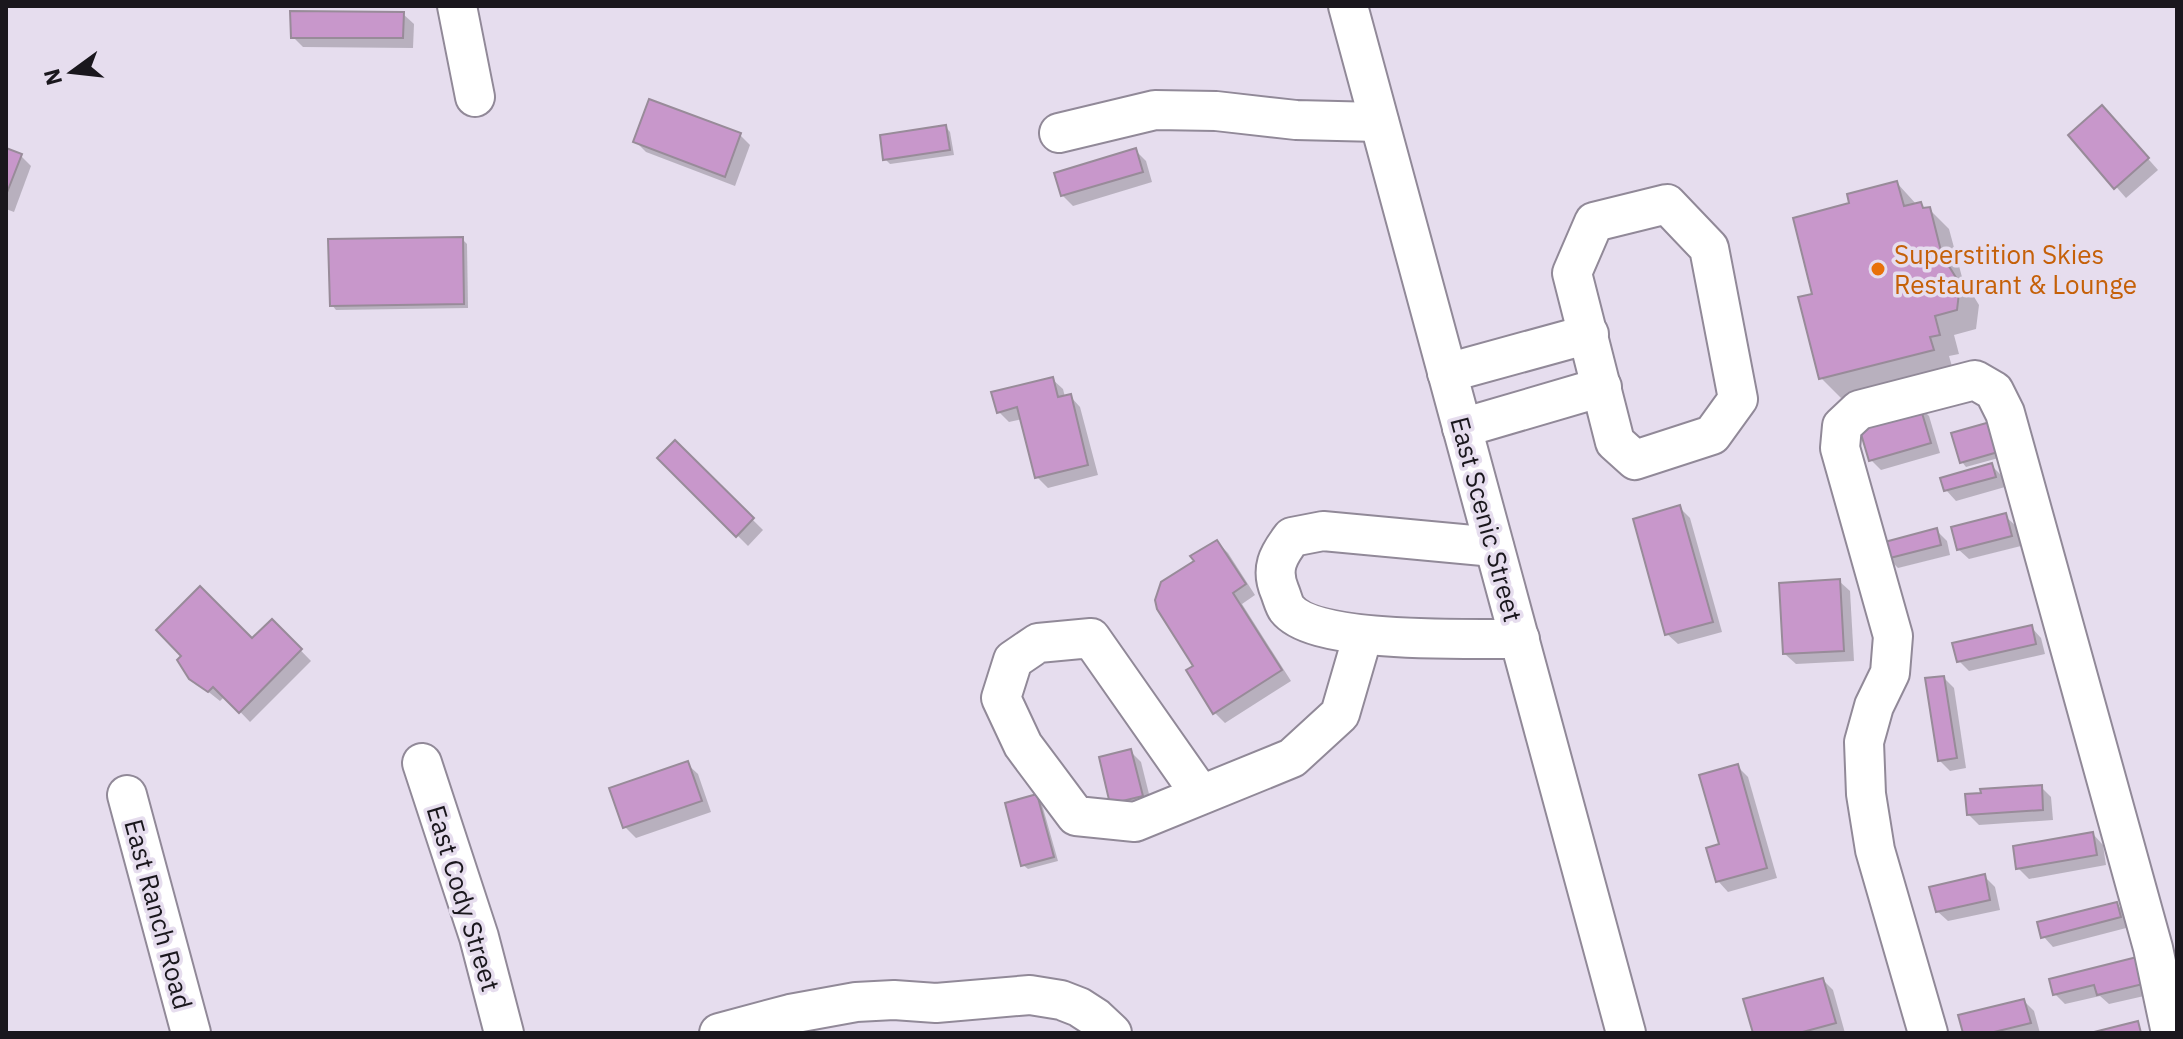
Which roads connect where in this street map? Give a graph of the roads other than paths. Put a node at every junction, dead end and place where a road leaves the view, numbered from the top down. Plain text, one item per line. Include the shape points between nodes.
1 (457, 6) edge
2 (1348, 6) edge
3 (475, 97) dead end
4 (1379, 122) junction
5 (1059, 133) dead end
6 (1589, 334) junction
7 (1447, 373) junction
8 (1602, 387) junction
9 (1462, 428) junction
10 (1494, 547) junction
11 (1363, 635) junction
12 (1520, 639) junction
13 (422, 763) dead end
14 (127, 795) dead end
15 (1201, 795) junction
16 (191, 1033) edge
17 (504, 1033) edge
18 (719, 1033) edge
19 (1112, 1033) edge
20 (1626, 1033) edge
21 (1928, 1033) edge
22 (2171, 1033) edge

1 - 3 street
2 - 4 street, East Scenic Street
4 - 5 street via 1155,110
4 - 7 street, East Scenic Street
6 - 7 street
6 - 8 street
6 - 8 street via 1572,273 1594,222 1667,204 1709,248 1738,399 1712,435 1635,460 1615,442
7 - 9 street, East Scenic Street
8 - 9 street
9 - 10 street, East Scenic Street
10 - 11 street via 1323,531 1292,537 1277,556 1275,582 1287,610 1322,629
10 - 12 street, East Scenic Street
11 - 12 street
11 - 15 street via 1340,714 1292,758
12 - 20 street, East Scenic Street
13 - 17 street, East Cody Street
14 - 16 street, East Ranch Road
15 - 15 street via 1135,822 1076,816 1023,745 1001,698 1013,660 1038,643 1091,638
18 - 19 street via 856,1002 936,1003 1030,995 1079,1007
21 - 22 street via 1875,850 1866,794 1864,742 1890,673 1893,636 1840,448 1842,426 1859,410 1975,380 1994,391 2005,413 2153,948

